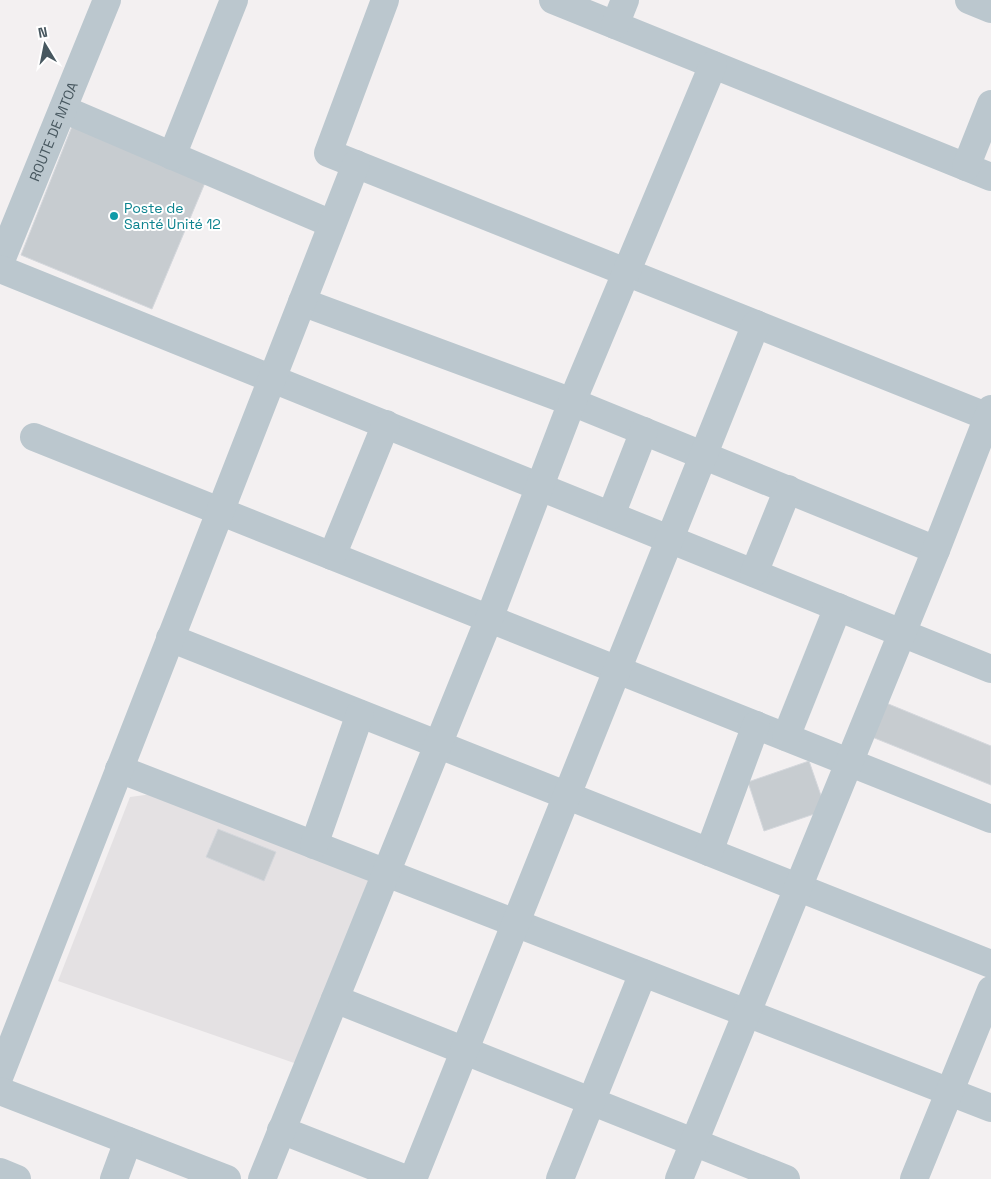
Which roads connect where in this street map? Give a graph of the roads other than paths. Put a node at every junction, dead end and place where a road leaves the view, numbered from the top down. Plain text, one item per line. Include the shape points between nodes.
1 (107, 0) edge
2 (234, 0) edge
3 (385, 0) edge
4 (553, 0) edge
5 (625, 0) edge
6 (969, 0) edge
7 (991, 9) edge
8 (615, 25) junction
9 (713, 65) junction
10 (991, 104) edge
11 (63, 109) junction
12 (172, 156) junction
13 (356, 164) junction
14 (966, 167) junction
15 (991, 177) edge
16 (332, 224) junction
17 (0, 263) edge
18 (0, 269) edge
19 (627, 272) junction
20 (302, 302) junction
21 (756, 324) junction
22 (272, 378) junction
23 (572, 402) junction
24 (990, 415) edge
25 (386, 424) junction
26 (644, 431) junction
27 (34, 437) dead end
28 (704, 454) junction
29 (540, 487) junction
30 (788, 489) junction
31 (220, 512) junction
32 (611, 515) junction
33 (670, 539) junction
34 (936, 550) junction
35 (332, 556) junction
36 (754, 573) junction
37 (838, 607) junction
38 (489, 619) junction
39 (902, 633) junction
40 (170, 638) junction
41 (991, 669) edge
42 (617, 670) junction
43 (360, 714) junction
44 (756, 725) junction
45 (786, 737) junction
46 (438, 744) junction
47 (849, 762) junction
48 (120, 769) junction
49 (567, 796) junction
50 (991, 819) edge
51 (314, 845) junction
52 (709, 852) junction
53 (385, 873) junction
54 (798, 888) junction
55 (516, 923) junction
56 (991, 964) edge
57 (643, 973) junction
58 (991, 990) edge
59 (334, 999) junction
60 (747, 1013) junction
61 (464, 1051) junction
62 (0, 1076) edge
63 (0, 1090) edge
64 (950, 1092) junction
65 (591, 1102) junction
66 (991, 1108) edge
67 (281, 1130) junction
68 (128, 1141) junction
69 (694, 1142) junction
70 (0, 1172) edge
71 (17, 1179) edge
72 (114, 1179) edge
73 (227, 1179) edge
74 (262, 1179) edge
75 (406, 1179) edge
76 (413, 1179) edge
77 (560, 1179) edge
78 (679, 1179) edge
79 (786, 1179) edge
80 (914, 1179) edge

1 - 11 street, ROUTE DE MTOA
2 - 12 street
3 - 13 street via 328,153
4 - 8 street
5 - 8 street
6 - 7 street
8 - 9 street
9 - 14 street
9 - 19 street
10 - 14 street
11 - 12 street
11 - 17 street, ROUTE DE MTOA
12 - 16 street
13 - 16 street
13 - 19 street
14 - 15 street
16 - 20 street
18 - 22 street
19 - 21 street
19 - 23 street
20 - 22 street
20 - 23 street
21 - 24 street
21 - 28 street
22 - 25 street
22 - 31 street
23 - 26 street
23 - 29 street
24 - 34 street
25 - 29 street
25 - 35 street
26 - 28 street
26 - 32 street
27 - 31 street
28 - 30 street
28 - 33 street
29 - 32 street
29 - 38 street
30 - 34 street
30 - 36 street
31 - 35 street
31 - 40 street
32 - 33 street
33 - 36 street
33 - 42 street
34 - 39 street
35 - 38 street
36 - 37 street
37 - 39 street
37 - 45 street
38 - 42 street
38 - 46 street
39 - 41 street
39 - 47 street
40 - 43 street
40 - 48 street
42 - 44 street
42 - 49 street
43 - 46 street
43 - 51 street
44 - 45 street
44 - 52 street
45 - 47 street
46 - 49 street
46 - 53 street
47 - 50 street
47 - 54 street
48 - 51 street
48 - 62 street
49 - 52 street
49 - 55 street
51 - 53 street
52 - 54 street
53 - 55 street
53 - 59 street
54 - 56 street
54 - 60 street
55 - 57 street
55 - 61 street
57 - 60 street
57 - 65 street
58 - 64 street
59 - 61 street
59 - 67 street
60 - 64 street
60 - 69 street
61 - 65 street
61 - 76 street
63 - 68 street
64 - 66 street
64 - 80 street
65 - 69 street
65 - 77 street
67 - 74 street
67 - 75 street
68 - 72 street
68 - 73 street
69 - 78 street
69 - 79 street
70 - 71 street

